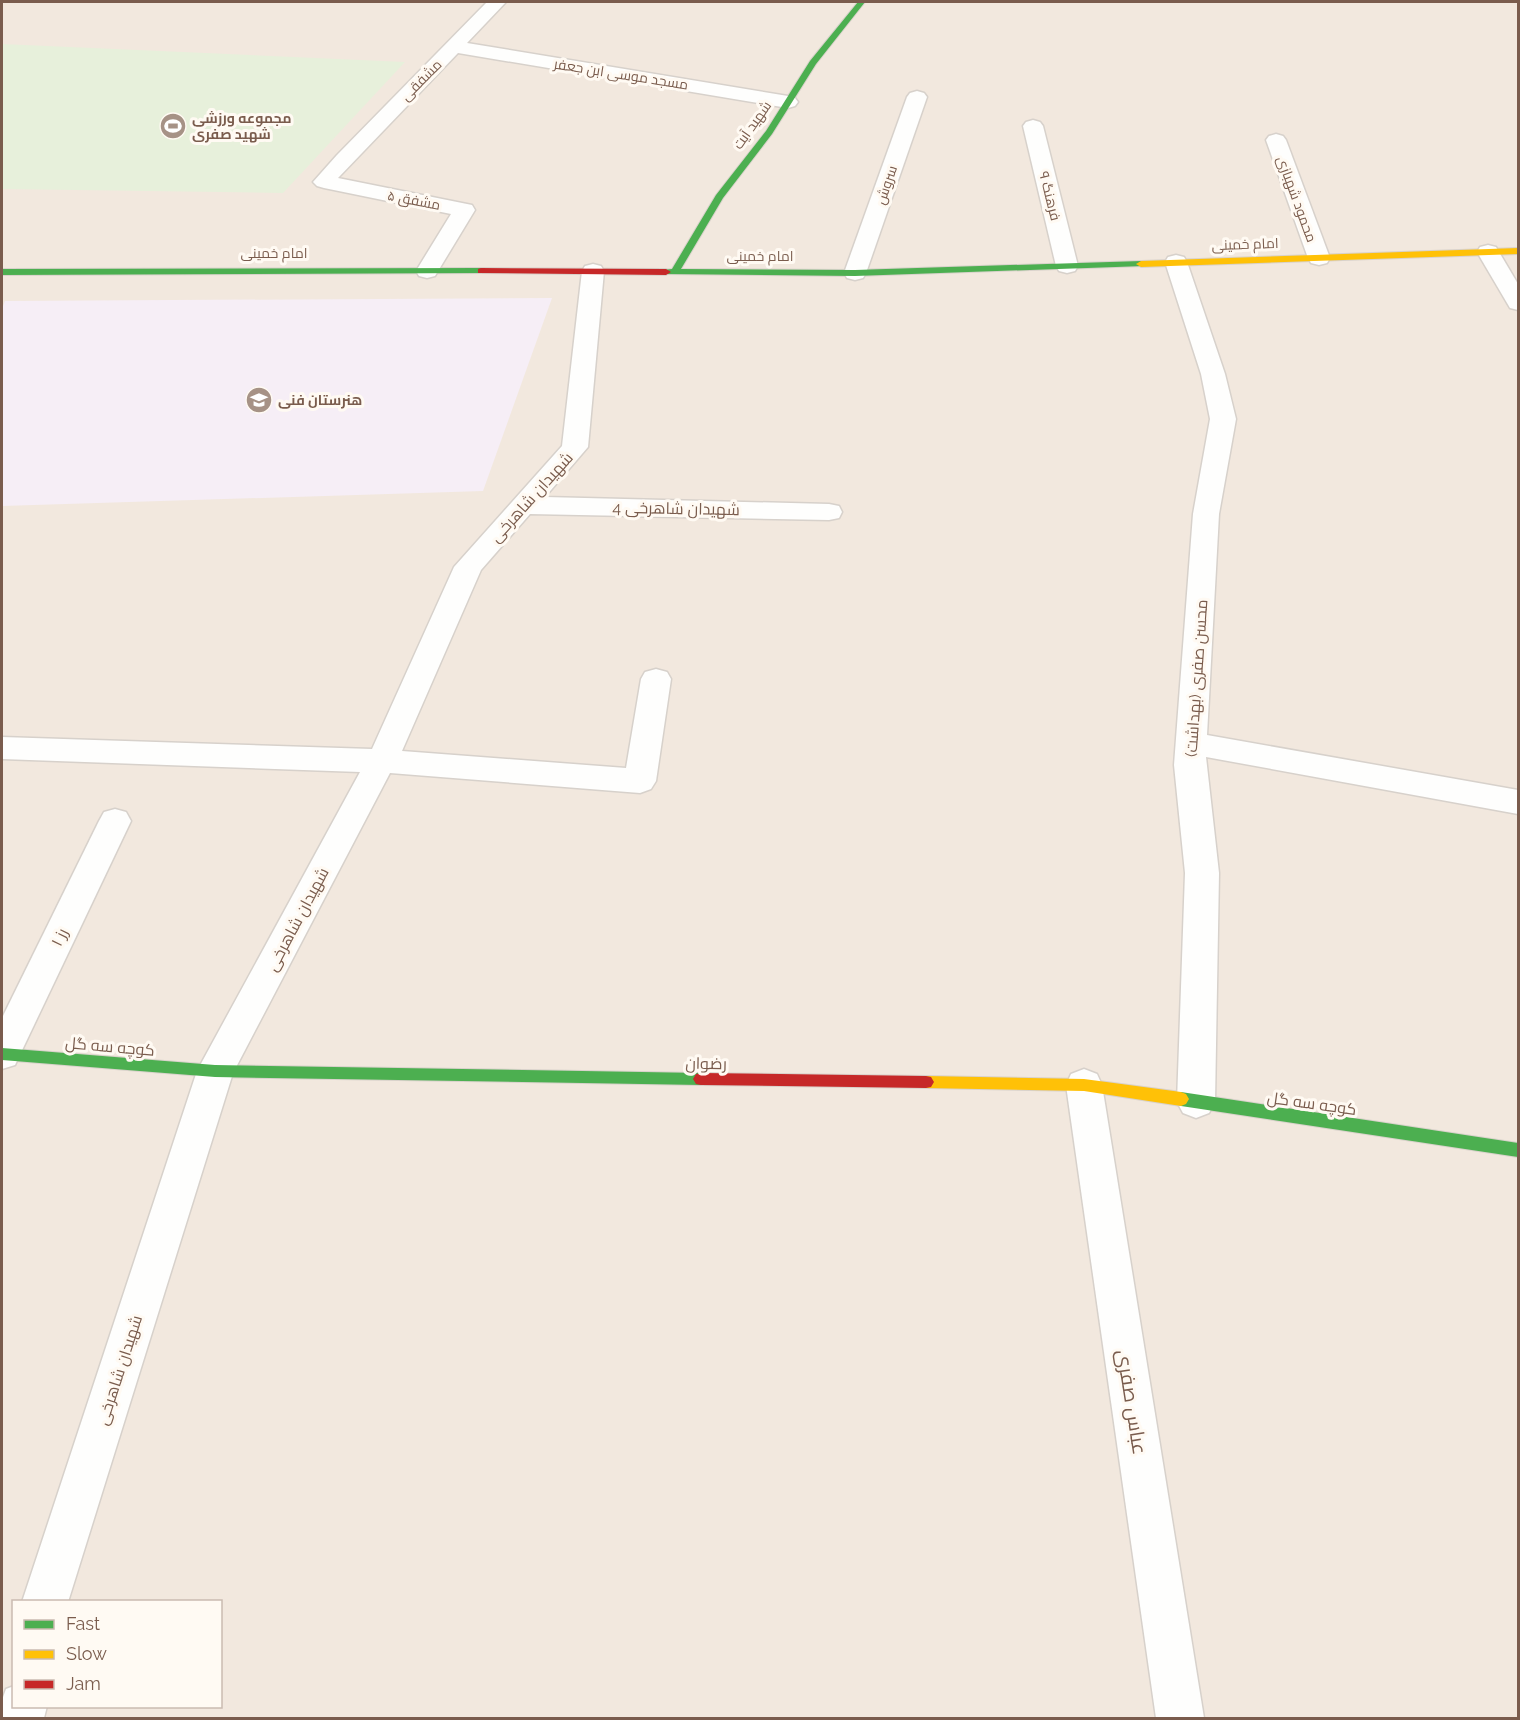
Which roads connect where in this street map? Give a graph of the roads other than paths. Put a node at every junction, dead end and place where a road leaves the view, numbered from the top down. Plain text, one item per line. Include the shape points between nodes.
1 (497, 2) edge
2 (861, 2) edge
3 (454, 47) junction
4 (917, 97) dead end
5 (788, 102) junction
6 (1033, 126) dead end
7 (1276, 140) dead end
8 (344, 159) joint
9 (1518, 251) edge
10 (1488, 252) junction
11 (1319, 258) junction
12 (1176, 262) junction
13 (1067, 266) junction
14 (427, 271) junction
15 (592, 271) junction
16 (2, 272) edge
17 (675, 272) junction
18 (855, 273) junction
19 (1518, 303) edge
20 (524, 505) junction
21 (829, 512) dead end
22 (656, 679) dead end
23 (1192, 743) junction
24 (2, 748) edge
25 (381, 761) junction
26 (1518, 802) edge
27 (115, 821) dead end
28 (2, 1054) edge
29 (215, 1071) junction
30 (1084, 1085) junction
31 (1196, 1102) junction
32 (1518, 1150) edge
33 (46, 1600) edge
34 (1180, 1719) edge

1 - 3 street, مشفقی
2 - 5 street, شهید آیت
3 - 5 street, مسجد موسی ابن جعفر
3 - 8 street, مشفقی
4 - 18 street, سروش
5 - 17 street, شهید آیت via 719,197
6 - 13 street, فرهنگ ۹
7 - 11 street, محمود شهبازی
8 - 14 street, مشفق ۵ via 324,182 464,210
9 - 10 street, امام خمینی
10 - 11 street, امام خمینی
10 - 19 street
11 - 12 street, امام خمینی
12 - 13 street, امام خمینی
12 - 23 street, محسن صفری (بهداشت) via 1213,374 1223,419 1206,514
13 - 18 street, امام خمینی
14 - 15 street, امام خمینی
14 - 16 street, امام خمینی
15 - 17 street, امام خمینی
15 - 20 street, شهیدان شاهرخی via 575,447
17 - 18 street, امام خمینی
20 - 21 street, شهیدان شاهرخی 4
20 - 25 street, شهیدان شاهرخی via 468,567
22 - 25 street via 640,781
23 - 26 street
23 - 31 street, محسن صفری (بهداشت) via 1190,765 1202,873
24 - 25 street
25 - 29 street, شهیدان شاهرخی
27 - 28 street, رز ۱
28 - 29 street, کوچه سه گل
29 - 30 street, رضوان
29 - 33 street, شهیدان شاهرخی
30 - 31 street, رضوان
30 - 34 street, عباس صفری
31 - 32 street, کوچه سه گل

